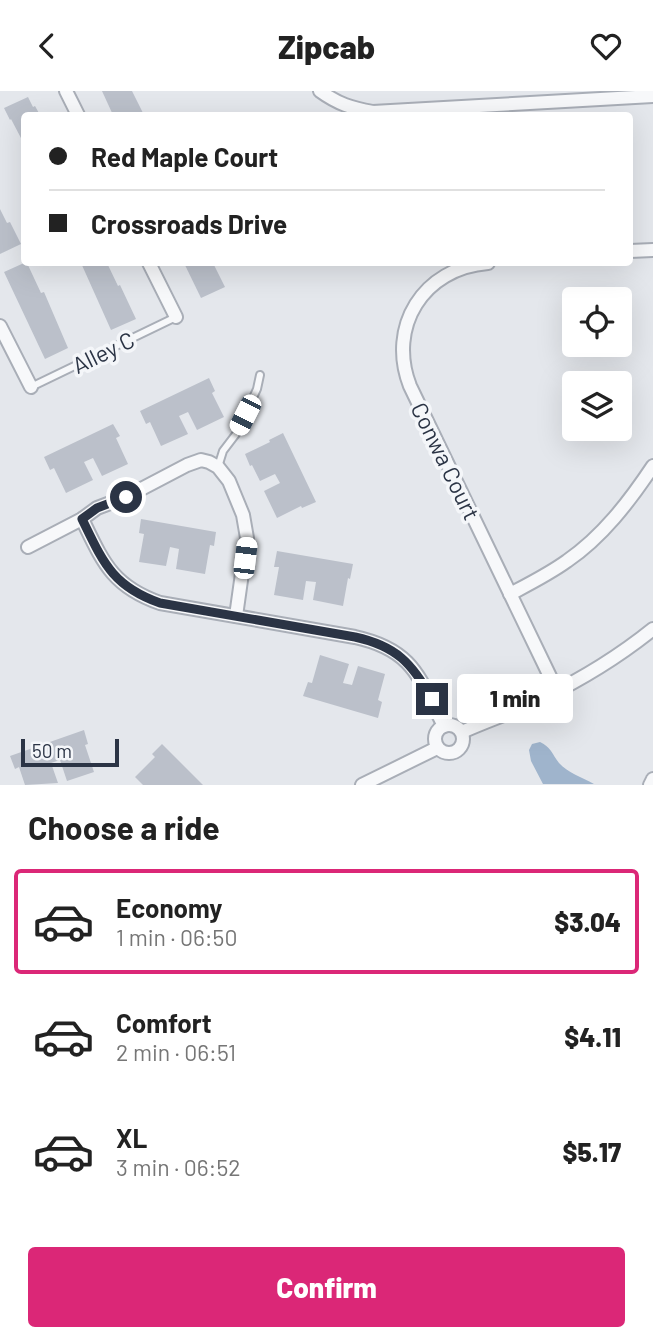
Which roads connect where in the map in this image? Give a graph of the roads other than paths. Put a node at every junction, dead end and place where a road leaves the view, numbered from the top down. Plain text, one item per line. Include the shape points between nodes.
1 (66, 91) edge
2 (320, 91) edge
3 (653, 96) edge
4 (76, 112) edge
5 (653, 250) edge
6 (633, 251) edge
7 (150, 266) edge
8 (466, 266) edge
9 (176, 317) joint
10 (0, 326) edge
11 (260, 375) dead end
12 (31, 387) joint
13 (653, 466) edge
14 (218, 467) junction
15 (82, 519) junction
16 (28, 547) dead end
17 (510, 594) junction
18 (236, 616) junction
19 (653, 629) edge
20 (557, 691) junction
21 (444, 726) junction
22 (462, 732) junction
23 (438, 748) junction
24 (387, 772) junction
25 (653, 779) edge
26 (362, 785) edge
27 (393, 785) edge
28 (650, 785) edge

1 - 4 street
2 - 3 street via 335,102 373,112
5 - 6 street
7 - 9 street
8 - 17 street, Conwa Court via 440,278 408,316 403,361 410,386
9 - 12 lane, Alley C
10 - 12 street
11 - 14 lane via 257,390
13 - 17 street via 588,545
14 - 15 street via 201,460 187,465
14 - 18 street via 243,515 247,538
15 - 16 street
15 - 18 street via 107,568 129,589 160,603
17 - 20 street, Conwa Court
18 - 21 street via 379,643 419,675
19 - 20 street via 607,664
20 - 22 street
21 - 22 street via 454,725
21 - 23 street via 435,736
22 - 23 street via 464,742 457,751 445,753
23 - 24 street
24 - 26 street
24 - 27 street
25 - 28 street

